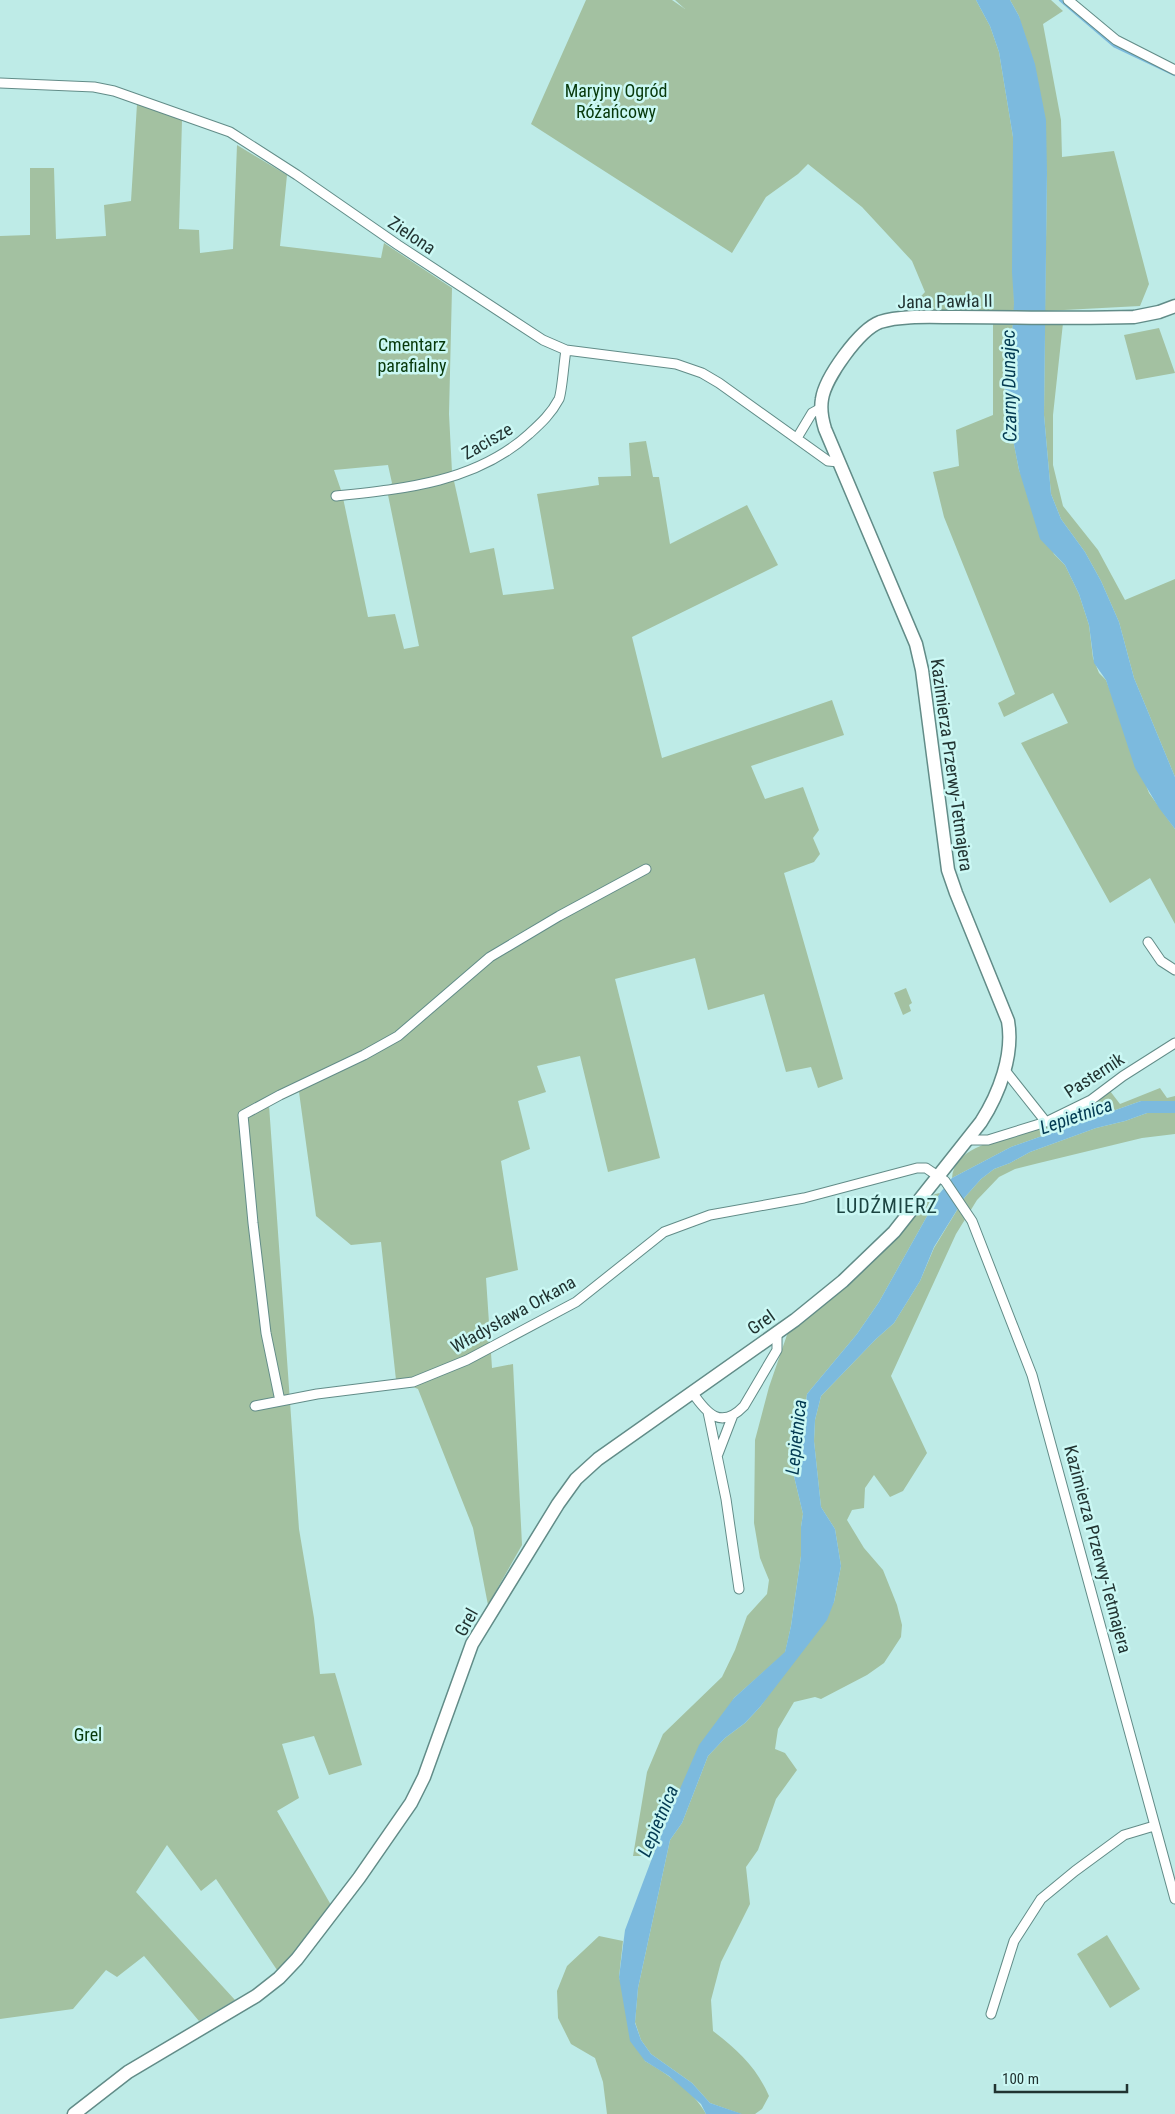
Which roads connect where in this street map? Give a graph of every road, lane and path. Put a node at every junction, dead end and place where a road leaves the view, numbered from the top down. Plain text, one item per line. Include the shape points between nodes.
1 (1068, 0) edge
2 (1175, 70) edge
3 (0, 83) edge
4 (1175, 306) edge
5 (566, 350) junction
6 (821, 408) junction
7 (797, 438) junction
8 (839, 462) junction
9 (336, 496) dead end
10 (646, 869) dead end
11 (1148, 942) dead end
12 (1175, 970) edge
13 (1175, 1043) edge
14 (1004, 1069) junction
15 (1046, 1122) junction
16 (969, 1140) junction
17 (942, 1179) junction
18 (778, 1332) junction
19 (692, 1392) junction
20 (280, 1402) junction
21 (255, 1406) dead end
22 (708, 1412) junction
23 (733, 1415) junction
24 (718, 1455) junction
25 (739, 1589) dead end
26 (1154, 1826) junction
27 (1175, 1898) edge
28 (991, 2014) dead end
29 (74, 2114) edge

1 - 2 street via 1116,40
3 - 5 street, Zielona via 94,87 114,91 230,132 507,319
4 - 6 street, Jana Pawła II via 1134,316 963,317 880,322 856,342 830,378 824,389
5 - 7 street, Zielona via 689,367 719,383
5 - 9 street, Zacisze via 560,397 548,417 512,448 482,467 452,477 389,490
6 - 7 street via 812,413
6 - 8 street, Jana Pawła II via 825,429
7 - 8 street, Zielona via 828,460
8 - 14 street, Kazimierza Przerwy-Tetmajera via 910,628 919,658 948,870 1008,1021 1010,1041
10 - 20 street via 490,957 398,1036 243,1115 266,1333
11 - 12 street via 1161,961
13 - 15 street, Pasternik via 1091,1100
14 - 15 street
14 - 16 street, Kazimierza Przerwy-Tetmajera via 987,1113
15 - 16 street, Pasternik via 988,1140
16 - 17 street, Kazimierza Przerwy-Tetmajera
17 - 18 street, Grel via 872,1254 819,1302
17 - 20 street, Władysława Orkana via 926,1168 916,1168 804,1198 710,1215 664,1232 576,1302 467,1360 413,1382
17 - 26 street, Kazimierza Przerwy-Tetmajera via 978,1231 1032,1375
18 - 19 street, Grel
18 - 23 street via 777,1350 744,1406
19 - 22 street
19 - 29 street, Grel via 598,1459 576,1479 558,1504 472,1644 424,1777 411,1803 297,1959 256,1996 128,2072
20 - 21 street, Władysława Orkana
22 - 23 street via 719,1417
22 - 24 street
23 - 24 street
24 - 25 street
26 - 27 street, Kazimierza Przerwy-Tetmajera
26 - 28 street via 1124,1835 1042,1899 1014,1941

